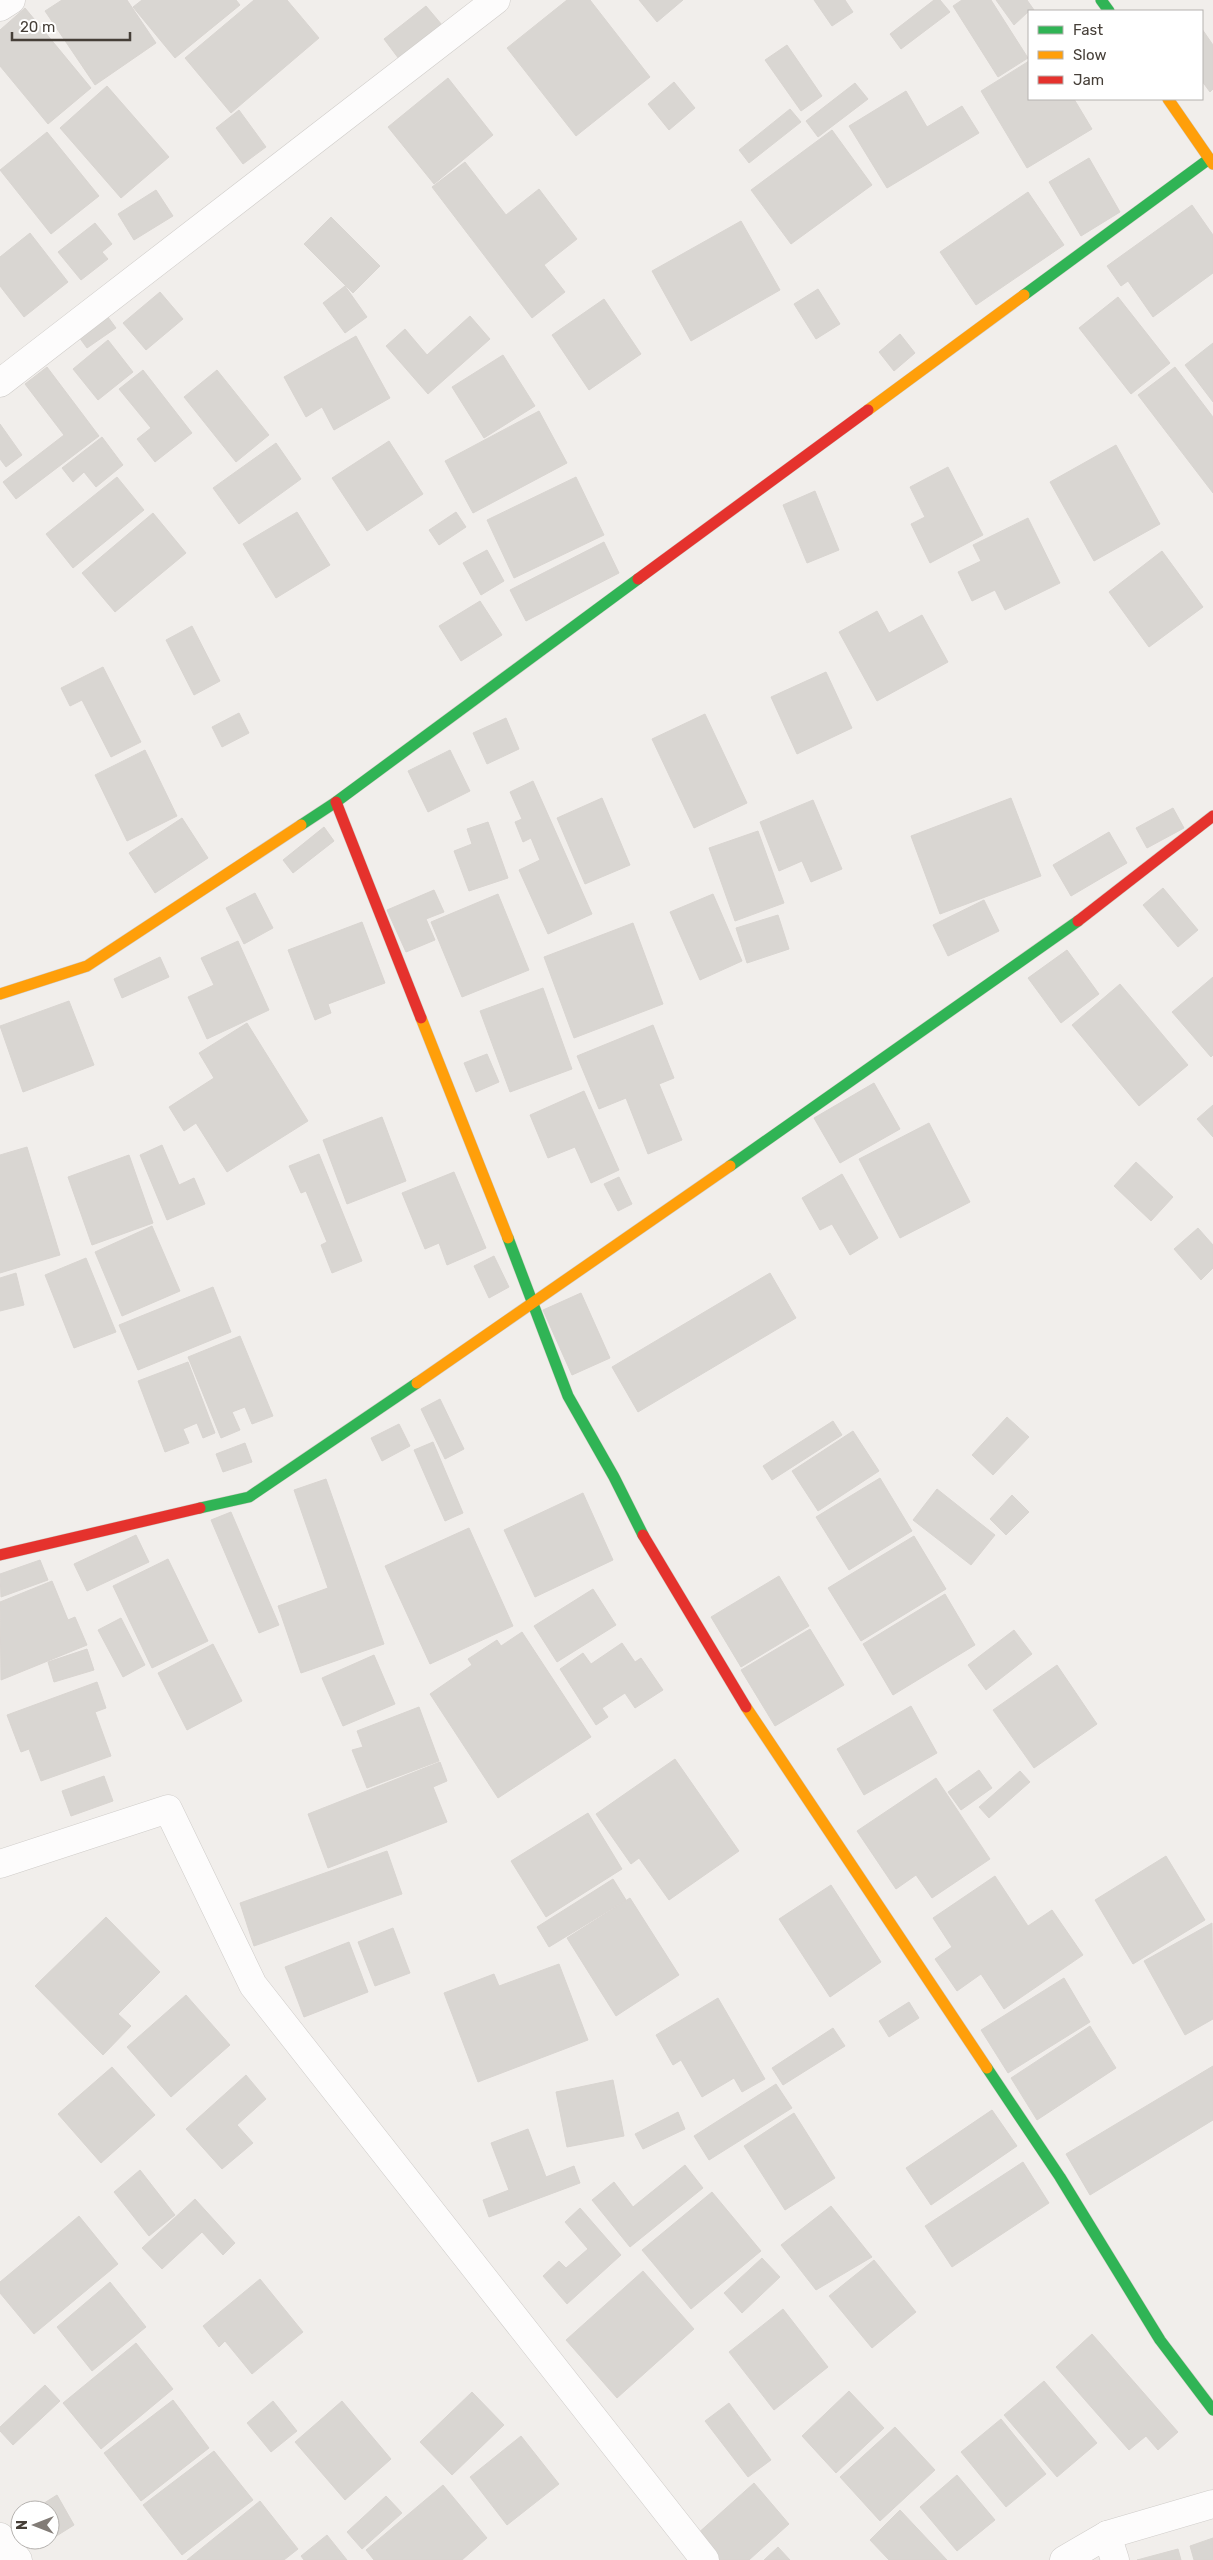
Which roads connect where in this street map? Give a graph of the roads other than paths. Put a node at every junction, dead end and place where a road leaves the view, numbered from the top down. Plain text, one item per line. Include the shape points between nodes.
1 (11, 0) edge
2 (496, 0) edge
3 (0, 7) edge
4 (1169, 100) edge
5 (1211, 161) edge
6 (0, 383) edge
7 (336, 802) junction
8 (1213, 816) edge
9 (0, 994) edge
10 (534, 1303) junction
11 (0, 1555) edge
12 (0, 1864) edge
13 (1213, 2410) edge
14 (1213, 2504) edge
15 (1107, 2534) junction
16 (0, 2537) edge
17 (18, 2560) edge
18 (705, 2560) edge
19 (1064, 2560) edge
20 (1115, 2560) edge

1 - 3 street
2 - 6 street
4 - 5 street
5 - 7 street
7 - 9 street via 87,966
7 - 10 street
8 - 10 street via 1064,932
10 - 11 street via 249,1497
10 - 13 street via 568,1396 647,1544 735,1690 1060,2177 1160,2340
12 - 18 street via 168,1809 252,1985
14 - 15 street
15 - 19 street
15 - 20 street
16 - 17 street

